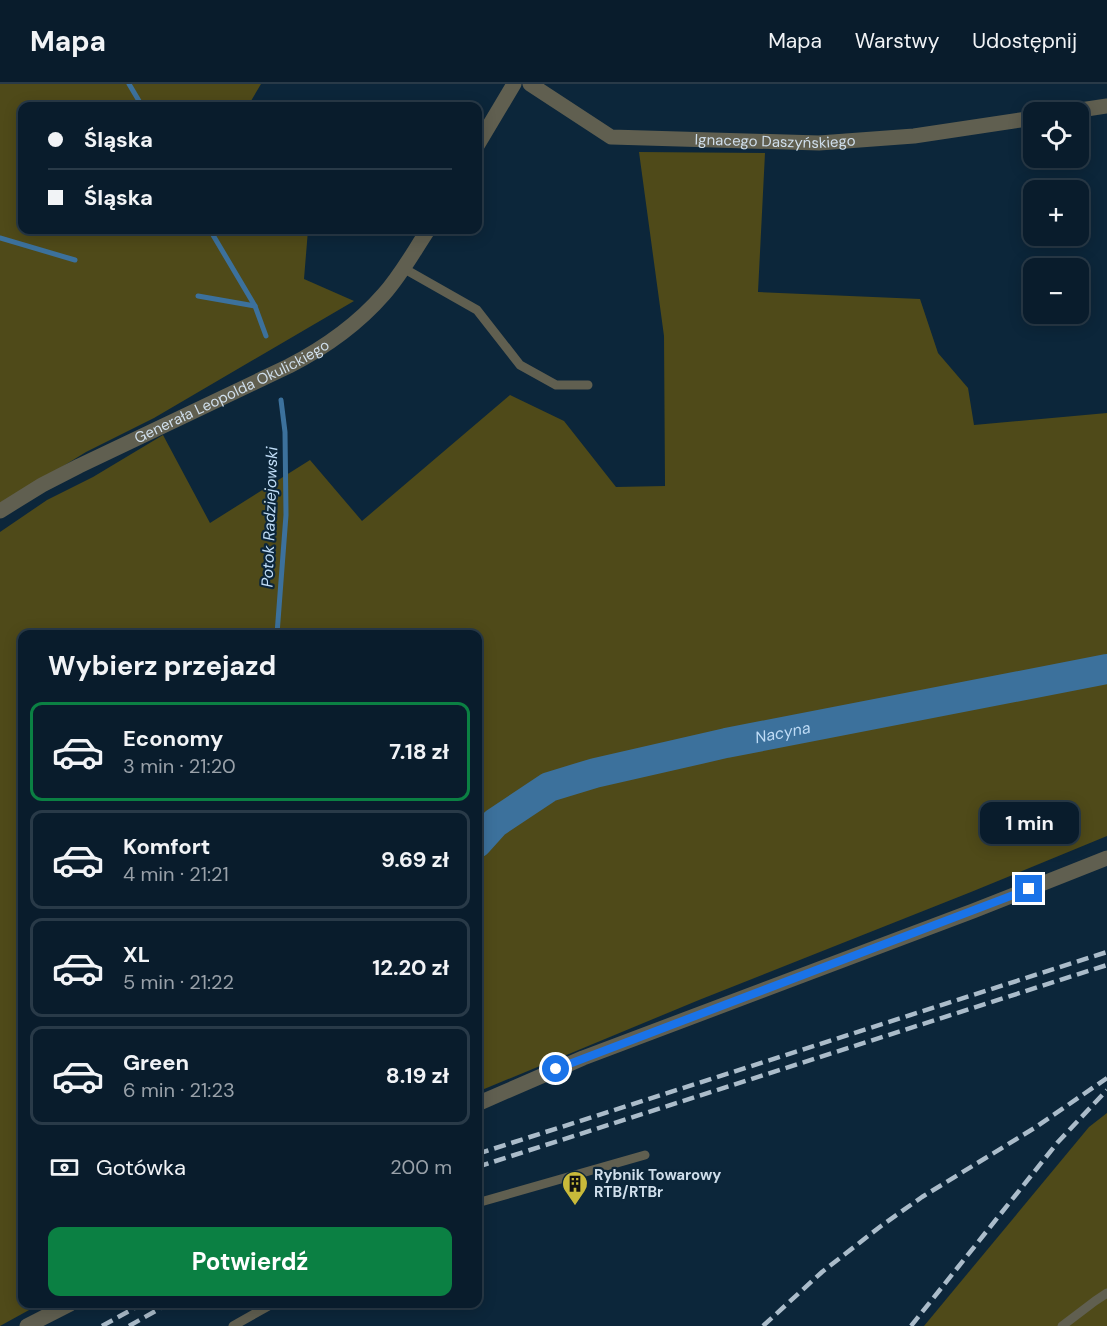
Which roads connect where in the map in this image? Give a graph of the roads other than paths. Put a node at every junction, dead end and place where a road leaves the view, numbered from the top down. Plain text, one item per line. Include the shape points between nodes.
1 (514, 84) edge
2 (530, 84) edge
3 (1107, 106) edge
4 (1089, 109) edge
5 (1023, 120) edge
6 (482, 138) edge
7 (425, 234) edge
8 (403, 268) junction
9 (588, 385) dead end
10 (0, 512) edge
11 (1107, 858) edge
12 (482, 1102) edge
13 (645, 1155) dead end
14 (482, 1202) edge
15 (1107, 1293) edge
16 (62, 1308) edge
17 (265, 1308) edge
18 (27, 1326) edge
19 (233, 1326) edge
20 (1062, 1326) edge

1 - 6 street
2 - 5 street, Ignacego Daszyńskiego via 611,137 819,142 914,136
3 - 4 street
7 - 8 street, Generała Leopolda Okulickiego
8 - 9 lane via 477,310 520,365 556,385
8 - 10 street, Generała Leopolda Okulickiego via 367,311 313,353 79,466
11 - 12 street via 583,1058
13 - 14 lane
15 - 20 lane
16 - 18 street
17 - 19 lane

